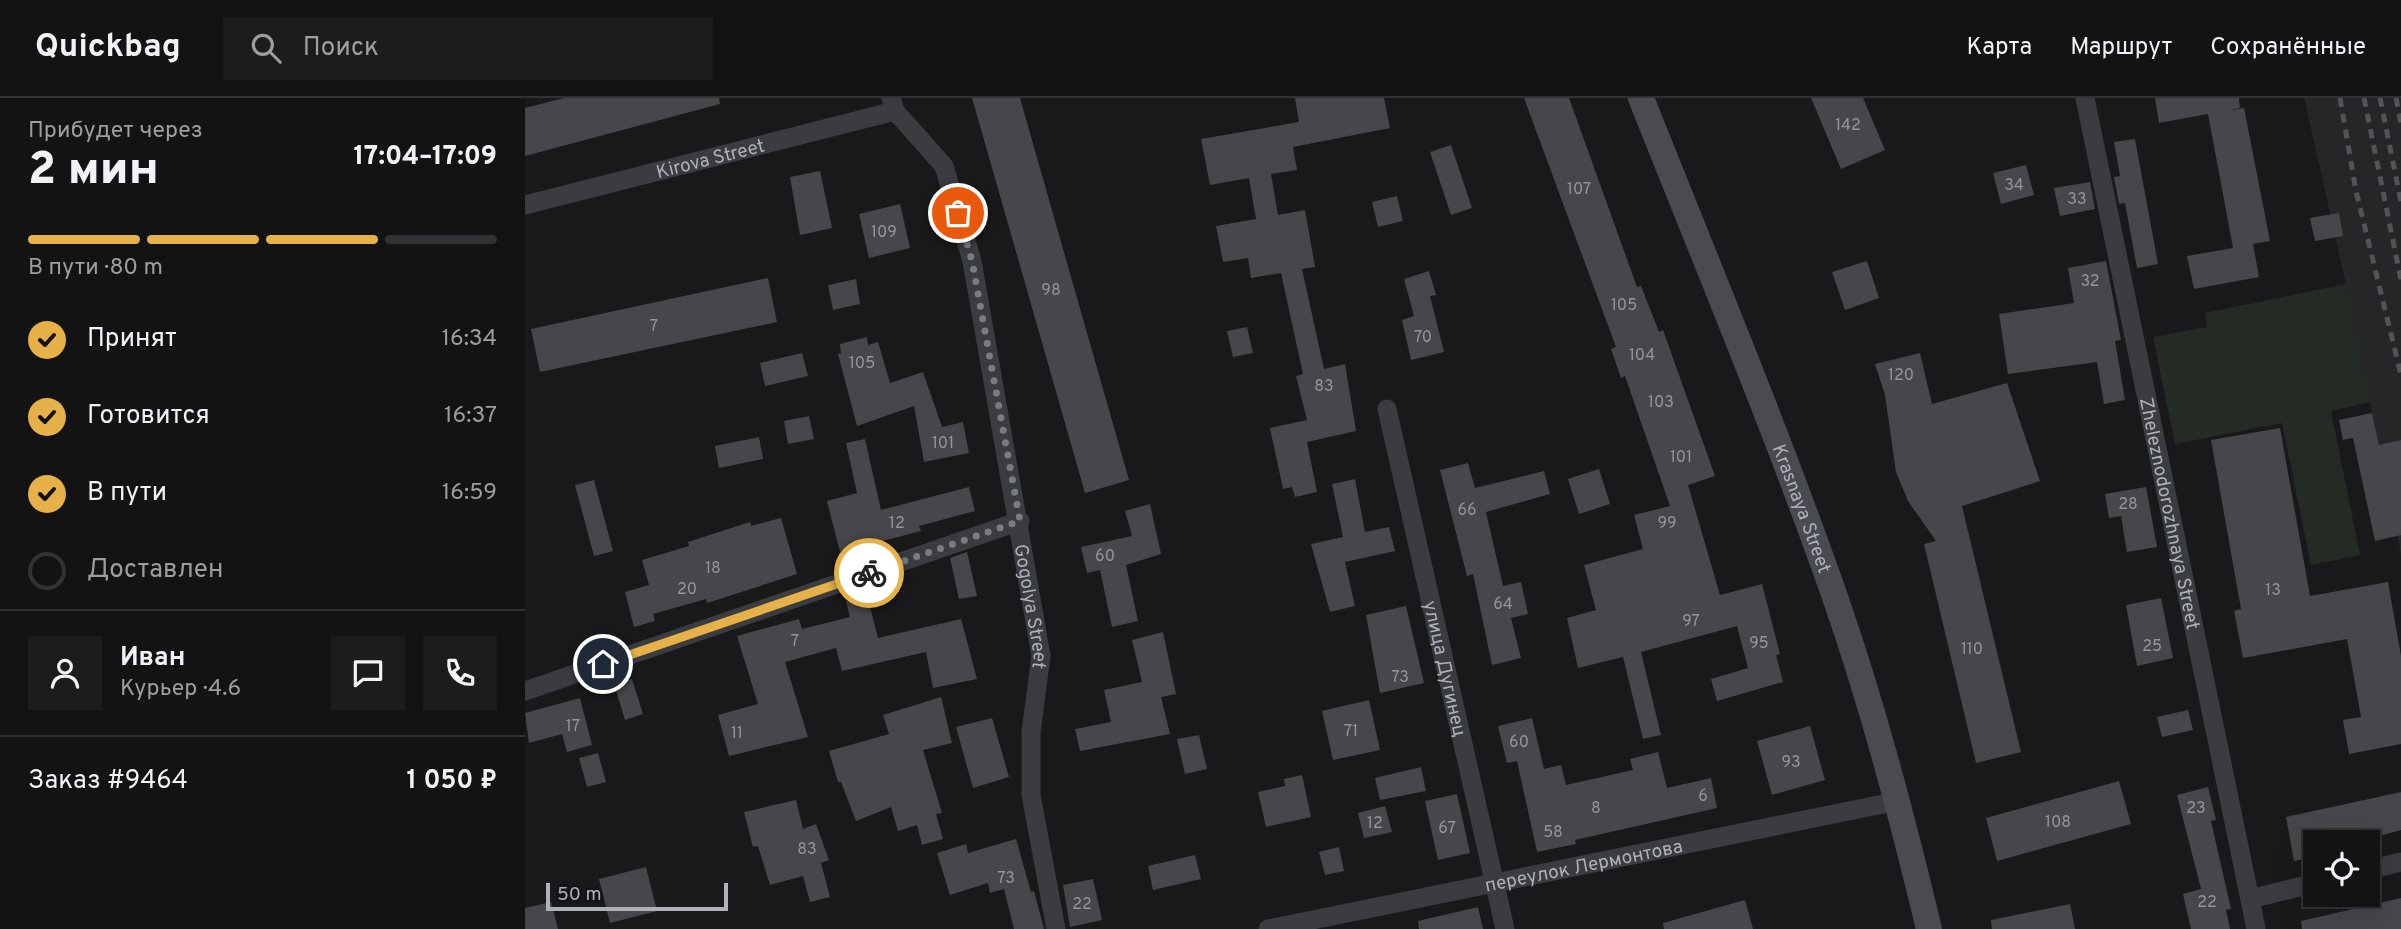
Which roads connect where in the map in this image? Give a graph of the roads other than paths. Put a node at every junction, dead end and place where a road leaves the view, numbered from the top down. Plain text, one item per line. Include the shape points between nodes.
1 (1641, 98) edge
2 (2085, 98) edge
3 (893, 104) edge
4 (525, 205) edge
5 (1387, 409) dead end
6 (1020, 521) junction
7 (525, 691) edge
8 (1898, 801) junction
9 (2401, 862) edge
10 (2380, 867) edge
11 (1494, 883) junction
12 (2303, 886) edge
13 (2250, 899) junction
14 (1056, 929) edge
15 (1268, 929) edge
16 (1505, 929) edge
17 (1929, 929) edge
18 (2256, 929) edge

1 - 8 main road, Krasnaya Street via 1762,399 1831,586
2 - 13 street, Zheleznodorozhnaya Street
3 - 4 street, Kirova Street
3 - 6 street, Gogolya Street via 944,166 972,261
5 - 11 street, улица Дугинец
6 - 7 street
6 - 14 street, Gogolya Street via 1041,656 1031,732 1031,795
8 - 11 street, переулок Лермонтова
8 - 17 main road, Krasnaya Street
9 - 10 street
11 - 15 street, переулок Лермонтова
11 - 16 street, улица Дугинец
12 - 13 street
13 - 18 street, Zheleznodorozhnaya Street

